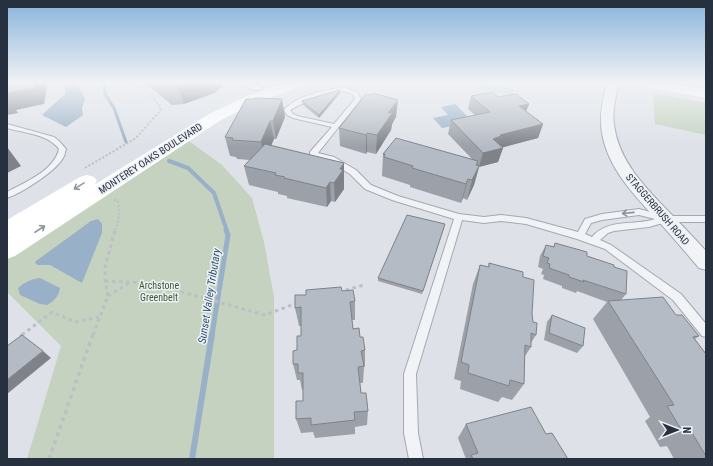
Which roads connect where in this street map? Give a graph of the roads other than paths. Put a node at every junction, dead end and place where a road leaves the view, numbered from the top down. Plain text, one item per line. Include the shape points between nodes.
1 (215, 104) edge
2 (243, 104) edge
3 (294, 104) edge
4 (354, 104) edge
5 (609, 104) edge
6 (7, 126) edge
7 (336, 126) junction
8 (7, 195) edge
9 (459, 217) junction
10 (666, 219) junction
11 (706, 219) edge
12 (7, 230) edge
13 (580, 236) junction
14 (594, 241) junction
15 (7, 250) edge
16 (706, 263) edge
17 (706, 332) edge
18 (416, 459) edge

1 -> 12 street, MONTEREY OAKS BOULEVARD
15 -> 2 street, MONTEREY OAKS BOULEVARD via 198,126
3 - 7 lane via 287,110 289,114
4 - 7 lane
5 - 10 street, STAGGERBRUSH ROAD via 608,130 614,151 629,177
6 - 8 lane via 46,137 59,143 62,150 60,159 44,174
7 - 9 lane via 313,154 331,159 353,172 368,187
9 - 13 lane via 484,220 514,219
9 - 18 lane via 410,374 411,433
10 - 11 lane
10 -> 13 lane via 639,212 602,217 588,221
10 - 14 lane via 649,224 615,226 597,236
10 - 16 street, STAGGERBRUSH ROAD
13 - 14 lane
14 - 17 lane via 608,247 677,298

